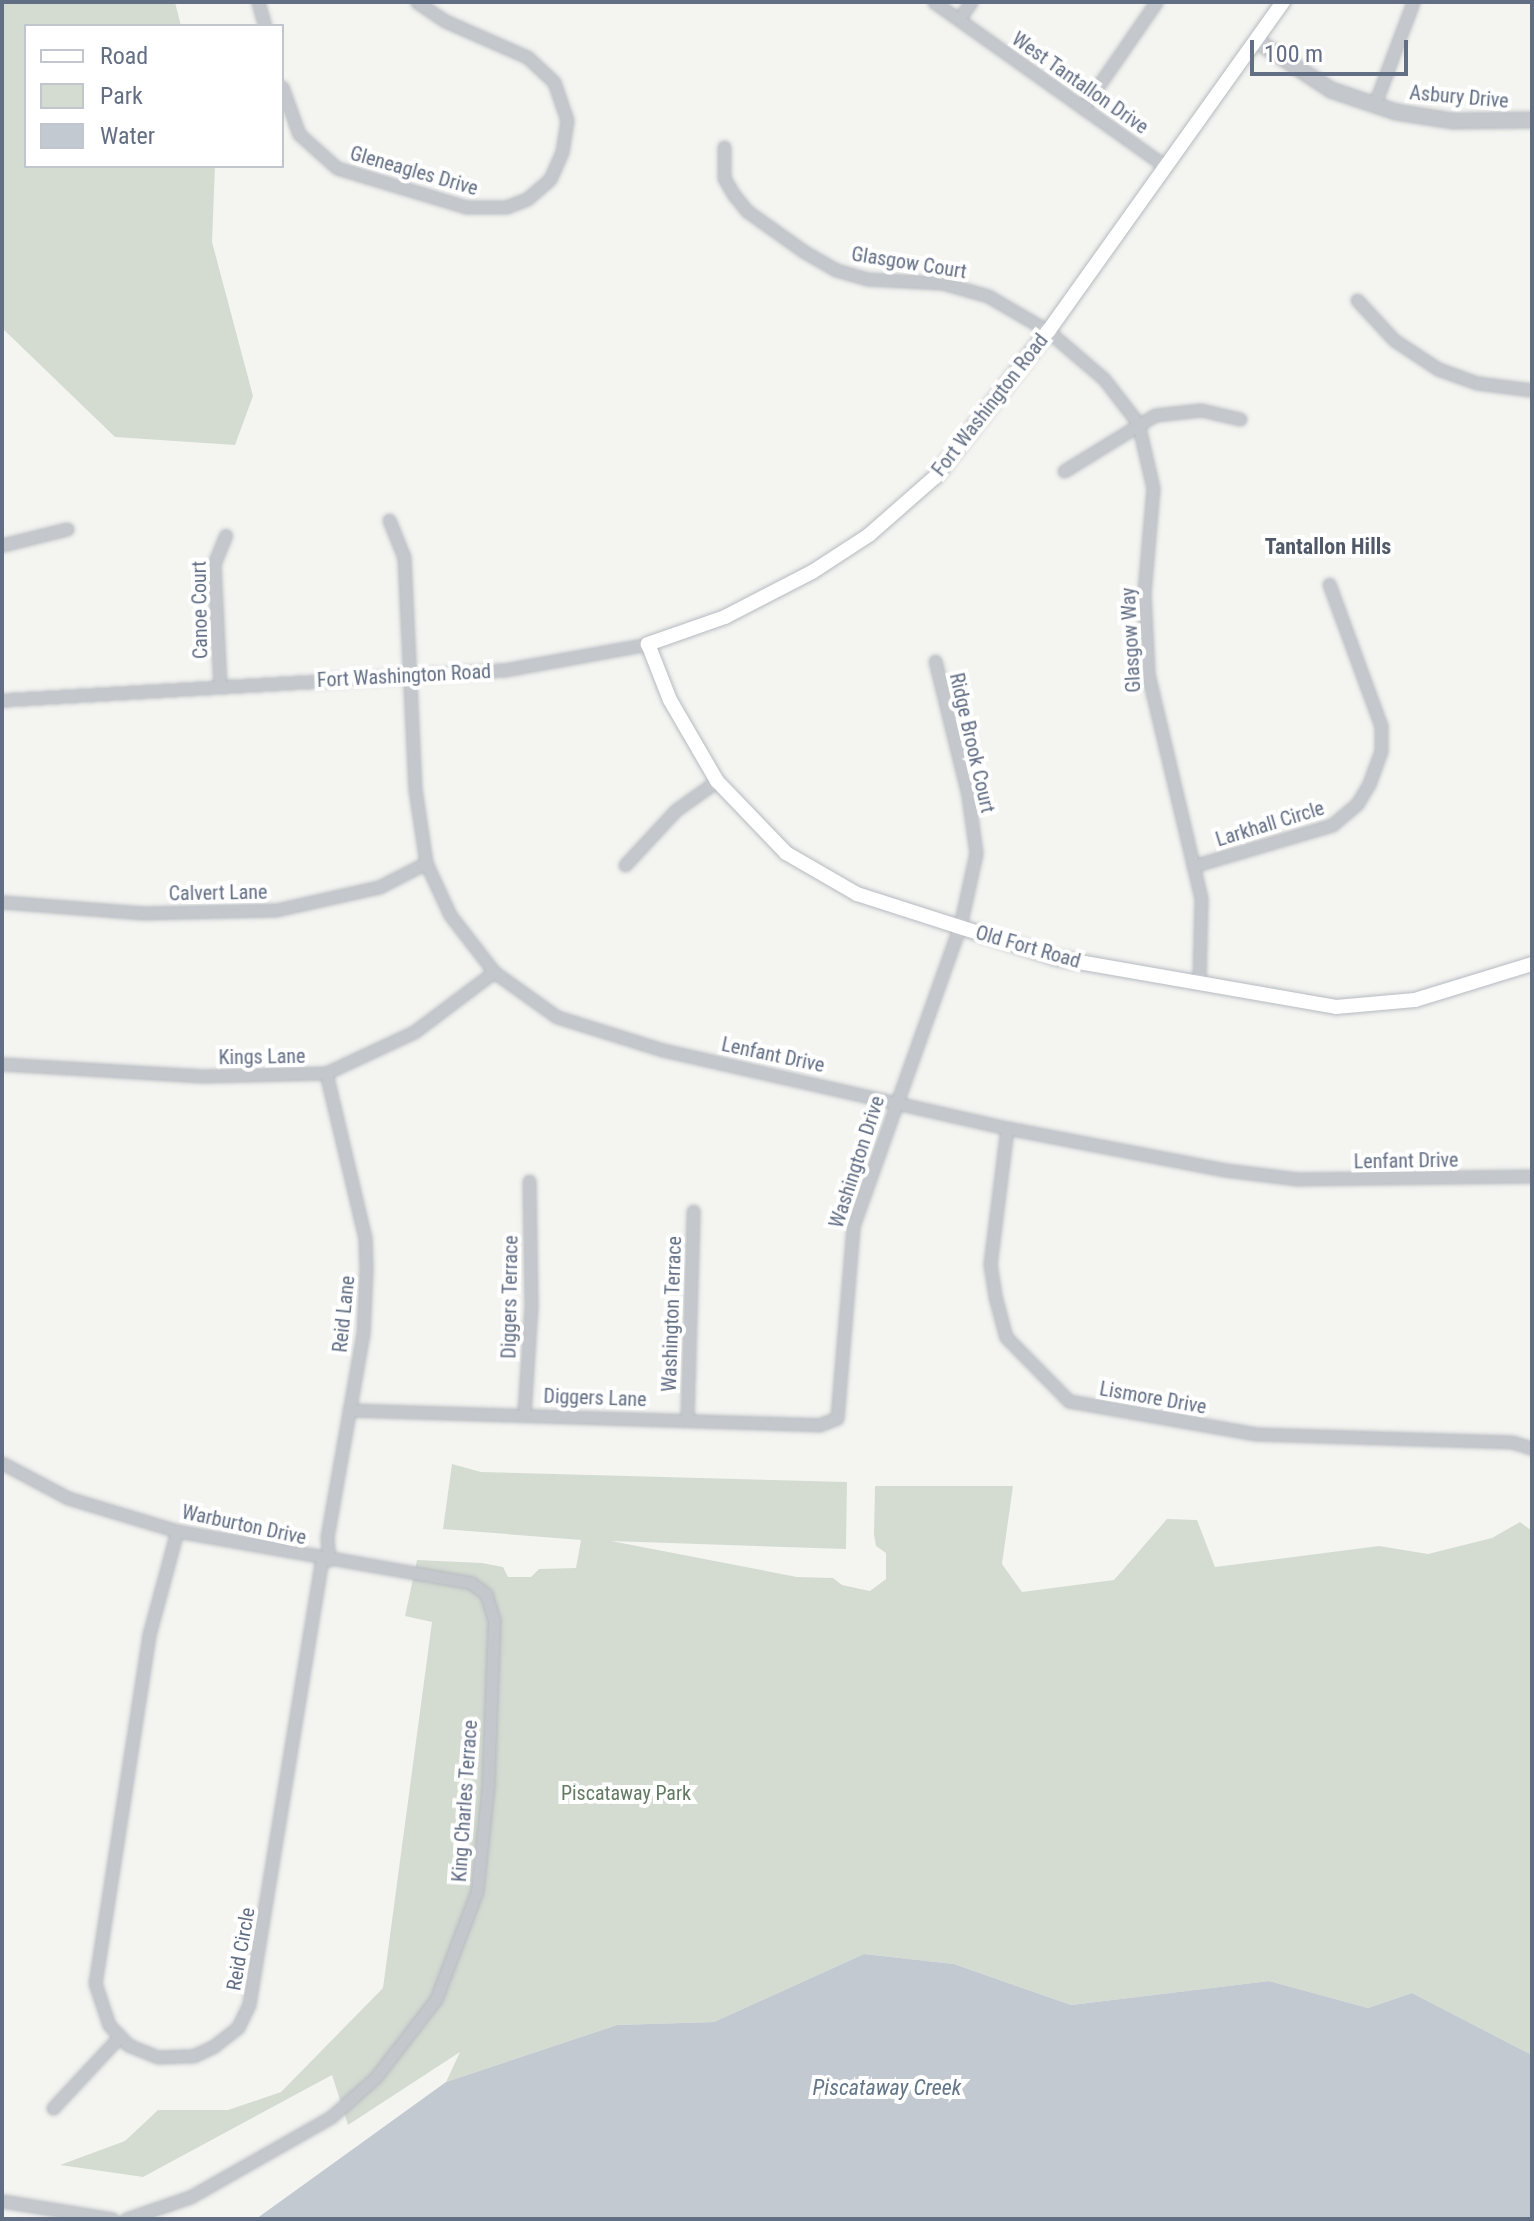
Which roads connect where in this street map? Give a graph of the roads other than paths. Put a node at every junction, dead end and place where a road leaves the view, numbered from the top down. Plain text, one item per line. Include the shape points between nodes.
1 (258, 2) edge
2 (417, 2) edge
3 (934, 2) edge
4 (971, 2) edge
5 (1156, 2) edge
6 (1283, 2) edge
7 (1413, 2) edge
8 (959, 19) junction
9 (264, 24) edge
10 (1257, 41) junction
11 (284, 93) edge
12 (1374, 106) junction
13 (1083, 108) junction
14 (1532, 120) edge
15 (724, 147) dead end
16 (1166, 167) junction
17 (1357, 300) dead end
18 (1048, 331) junction
19 (1532, 390) edge
20 (1240, 419) dead end
21 (1138, 423) junction
22 (1064, 471) dead end
23 (389, 520) dead end
24 (67, 529) dead end
25 (226, 535) dead end
26 (2, 545) edge
27 (1329, 584) dead end
28 (648, 644) junction
29 (935, 661) dead end
30 (412, 675) junction
31 (220, 687) junction
32 (2, 700) edge
33 (717, 781) junction
34 (426, 863) junction
35 (625, 865) dead end
36 (1193, 866) junction
37 (2, 902) edge
38 (960, 926) junction
39 (1532, 964) edge
40 (494, 972) junction
41 (1199, 982) junction
42 (2, 1064) edge
43 (326, 1073) junction
44 (897, 1099) junction
45 (1007, 1128) junction
46 (1532, 1176) edge
47 (529, 1181) dead end
48 (693, 1211) dead end
49 (349, 1410) junction
50 (524, 1414) junction
51 (837, 1418) joint
52 (687, 1419) junction
53 (1532, 1448) edge
54 (2, 1463) edge
55 (177, 1531) junction
56 (326, 1560) junction
57 (486, 1594) joint
58 (119, 2037) junction
59 (53, 2108) dead end
60 (2, 2201) edge
61 (113, 2219) edge
62 (126, 2219) edge

1 - 9 street
2 - 11 street, Gleneagles Drive via 445,21 527,57 554,82 567,120 562,152 550,179 527,199 506,207 466,207 337,168 299,134
3 - 8 street, West Tantallon Drive
4 - 8 street
5 - 13 street
6 - 10 main road, Fort Washington Road
7 - 12 street
8 - 13 street, West Tantallon Drive
10 - 12 street, Asbury Drive via 1309,79
10 - 16 main road, Fort Washington Road
12 - 14 street, Asbury Drive via 1453,121
13 - 16 street, West Tantallon Drive
15 - 18 street, Glasgow Court via 724,178 740,203 825,264 867,279 970,290
16 - 18 main road, Fort Washington Road
17 - 19 street via 1394,340 1438,369 1477,383
18 - 21 street, Glasgow Way via 1104,379
18 - 28 main road, Fort Washington Road via 955,455 887,521 764,599
20 - 21 street via 1188,410
21 - 22 street
21 - 36 street, Glasgow Way via 1153,488 1144,594 1148,674
23 - 30 street, Lenfant Drive via 404,557
24 - 26 street
25 - 31 street, Canoe Court via 214,564
27 - 36 street, Larkhall Circle via 1381,726 1381,751 1369,784 1357,804 1332,825
28 - 30 street, Fort Washington Road via 570,662
28 - 33 main road, Old Fort Road via 670,700
29 - 38 street, Ridge Brook Court via 968,795 976,853
30 - 31 street, Fort Washington Road
30 - 34 street, Lenfant Drive via 415,789
31 - 32 street, Fort Washington Road
33 - 35 street via 676,810
33 - 38 main road, Old Fort Road via 786,853 830,881
34 - 37 street, Calvert Lane via 379,887 276,910 144,913
34 - 40 street, Lenfant Drive via 450,915
36 - 41 street, Glasgow Way via 1201,899
38 - 41 main road, Old Fort Road via 1056,958
38 - 44 street, Washington Drive
39 - 41 main road, Old Fort Road via 1433,996 1365,1006 1314,1004
40 - 43 street, Kings Lane via 414,1032
40 - 44 street, Lenfant Drive via 557,1017 620,1040
42 - 43 street, Kings Lane via 203,1076
43 - 49 street, Reid Lane via 366,1254 365,1316
44 - 45 street, Lenfant Drive
44 - 51 street, Washington Drive via 849,1248 843,1395
45 - 46 street, Lenfant Drive via 1297,1179
45 - 53 street, Lismore Drive via 990,1264 996,1300 1006,1337 1069,1401 1256,1434 1512,1442
47 - 50 street, Diggers Terrace via 531,1306
48 - 52 street, Washington Terrace
49 - 50 street, Diggers Lane
49 - 56 street, Reid Lane
50 - 52 street, Diggers Lane
51 - 52 street, Diggers Lane via 819,1425
54 - 55 street, Warburton Drive via 68,1498
55 - 56 street, Warburton Drive
55 - 58 street via 149,1635 96,1963 99,2004
56 - 57 street, Warburton Drive via 462,1581
56 - 58 street, Reid Circle via 249,2004 232,2034 193,2056 158,2057
57 - 62 street, King Charles Terrace via 494,1621 482,1849 464,1935 436,1999 376,2077 331,2117 190,2197
58 - 59 street
60 - 61 street

